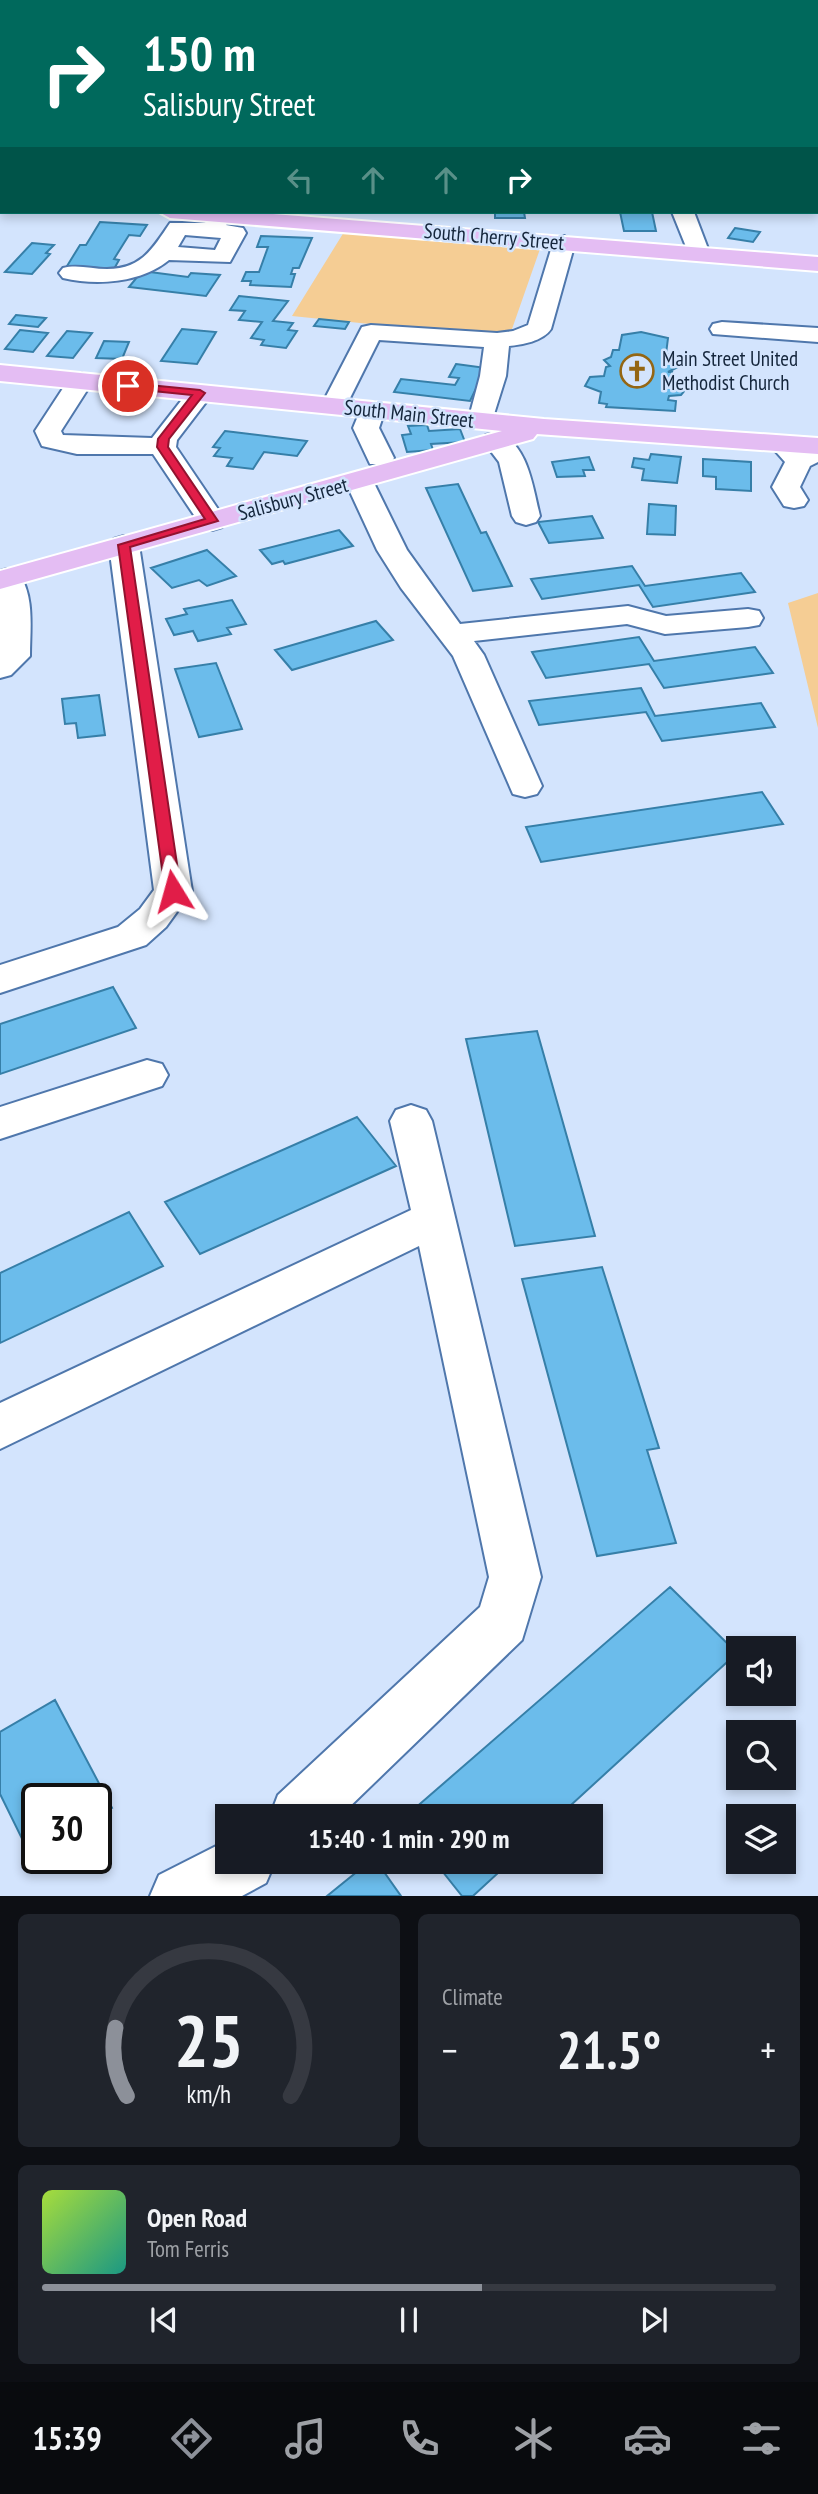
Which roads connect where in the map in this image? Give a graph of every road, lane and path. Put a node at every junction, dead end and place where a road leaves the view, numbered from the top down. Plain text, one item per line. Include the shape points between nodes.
1 (179, 214) edge
2 (684, 214) edge
3 (217, 223) junction
4 (564, 243) junction
5 (699, 254) junction
6 (818, 264) edge
7 (71, 273) dead end
8 (722, 329) dead end
9 (818, 335) edge
10 (497, 340) junction
11 (0, 373) edge
12 (80, 381) junction
13 (200, 393) junction
14 (334, 406) junction
15 (372, 410) junction
16 (489, 431) junction
17 (162, 447) junction
18 (804, 451) edge
19 (380, 458) dead end
20 (359, 481) junction
21 (794, 500) dead end
22 (526, 516) dead end
23 (212, 521) junction
24 (124, 545) junction
25 (3, 579) edge
26 (748, 618) dead end
27 (454, 634) junction
28 (0, 668) edge
29 (525, 786) dead end
30 (0, 979) edge
31 (146, 1075) dead end
32 (411, 1121) dead end
33 (0, 1124) edge
34 (435, 1218) junction
35 (0, 1427) edge
36 (312, 1804) edge
37 (221, 1874) edge
38 (180, 1895) edge

1 - 3 main road, South Cherry Street
2 - 5 street
3 - 4 main road, South Cherry Street
3 - 7 street via 235,233 222,257 164,253 153,262 112,276
4 - 5 main road, South Cherry Street
4 - 10 street via 539,329
5 - 6 main road, South Cherry Street
8 - 9 street
10 - 14 street via 371,332
10 - 16 street
11 - 12 main road, South Main Street
12 - 13 main road, South Main Street
12 - 17 street via 48,431 52,440
13 - 14 main road, South Main Street
13 - 17 street
14 - 15 main road, South Main Street
15 - 16 main road, South Main Street
15 - 19 street via 366,428
16 - 18 main road, Salisbury Street via 544,427
16 - 20 main road, Salisbury Street
16 - 22 street via 512,461
17 - 23 street
18 - 21 street via 786,487
20 - 23 main road, Salisbury Street
20 - 27 street via 392,550
23 - 24 main road, Salisbury Street
24 - 25 main road, Salisbury Street
24 - 30 street via 173,891 132,936
25 - 28 street via 15,603 14,656
26 - 27 street via 665,625 628,615
27 - 29 street via 468,655
31 - 33 street
32 - 34 street
34 - 35 street
34 - 36 street via 515,1577 503,1622
37 - 38 street

